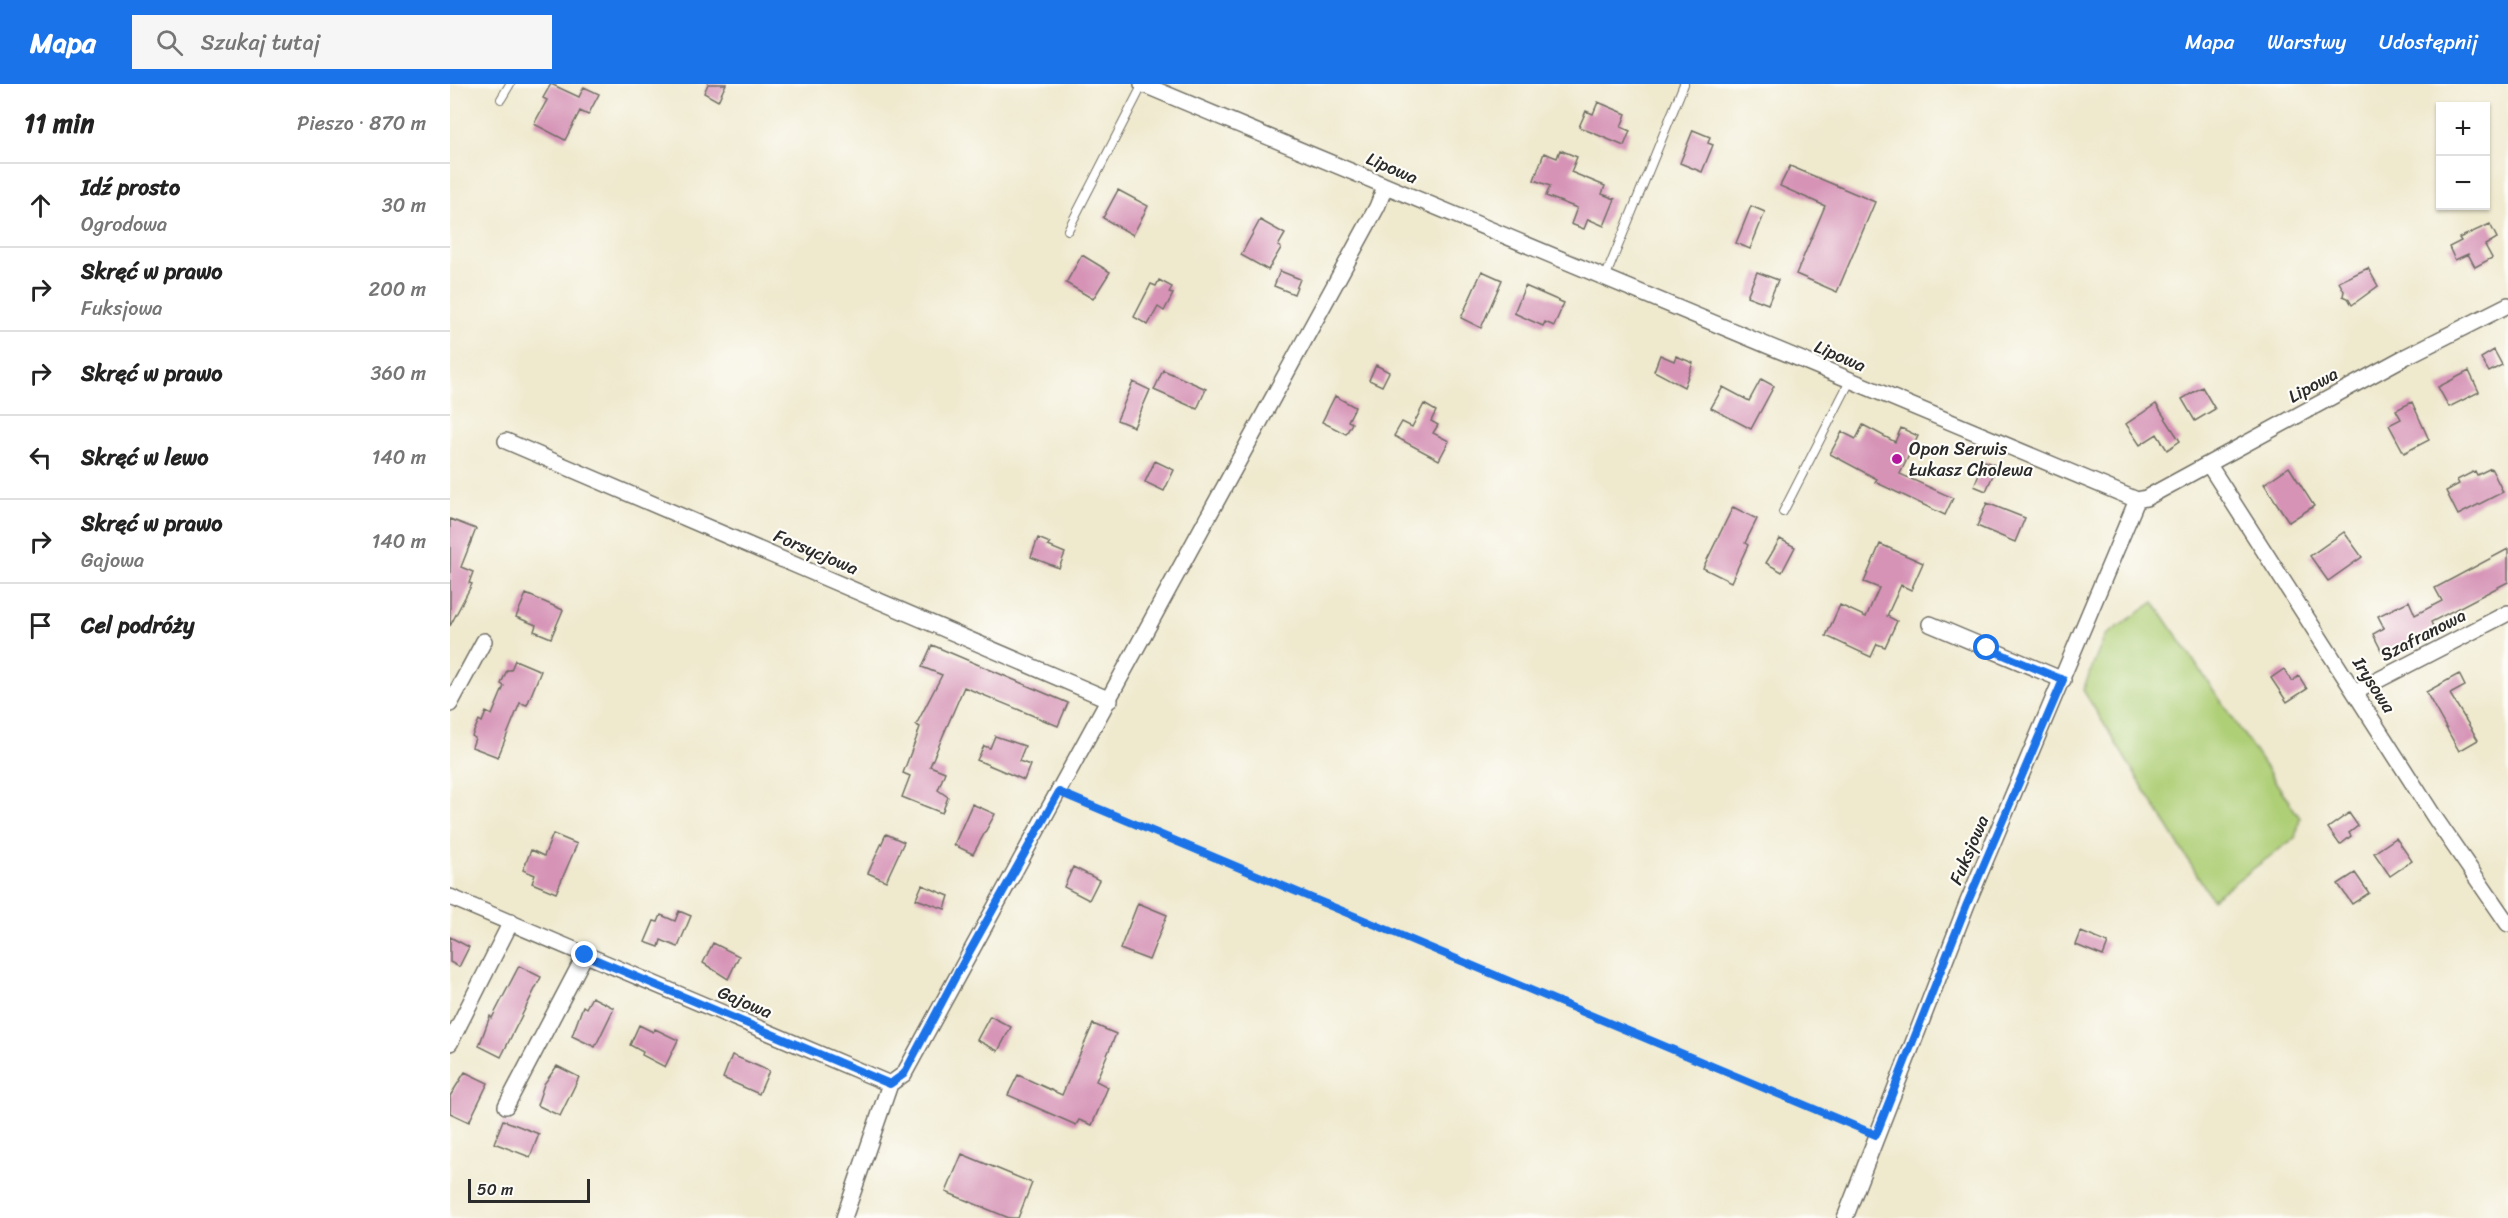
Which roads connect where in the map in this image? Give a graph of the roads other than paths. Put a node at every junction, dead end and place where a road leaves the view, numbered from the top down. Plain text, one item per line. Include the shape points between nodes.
1 (510, 84) edge
2 (1142, 84) edge
3 (1684, 84) edge
4 (501, 99) dead end
5 (1385, 187) junction
6 (1068, 230) dead end
7 (1605, 278) junction
8 (2508, 305) edge
9 (1850, 381) junction
10 (506, 441) dead end
11 (2209, 465) junction
12 (2137, 500) junction
13 (1783, 512) dead end
14 (2508, 613) edge
15 (1930, 624) dead end
16 (484, 641) dead end
17 (2063, 680) junction
18 (2355, 692) junction
19 (1110, 700) junction
20 (450, 704) edge
21 (450, 897) edge
22 (511, 922) junction
23 (2508, 924) edge
24 (585, 955) junction
25 (450, 1043) edge
26 (890, 1084) junction
27 (506, 1106) dead end
28 (844, 1218) edge
29 (1845, 1218) edge

1 - 4 lane
2 - 5 street, Lipowa
2 - 6 lane
3 - 7 lane
5 - 7 street, Lipowa
5 - 19 street
7 - 9 street, Lipowa
8 - 11 street, Lipowa
9 - 12 street, Lipowa
9 - 13 lane
10 - 19 street, Forsycjowa
11 - 12 street, Lipowa
11 - 18 street, Irysowa
12 - 17 street, Fuksjowa
14 - 18 street, Szafranowa
15 - 17 street
16 - 20 street
17 - 29 street, Fuksjowa via 1967,904
18 - 23 street, Irysowa
19 - 26 street via 904,1074
21 - 22 street, Gajowa
22 - 24 street, Gajowa
22 - 25 street
24 - 26 street, Gajowa
24 - 27 street
26 - 28 street

